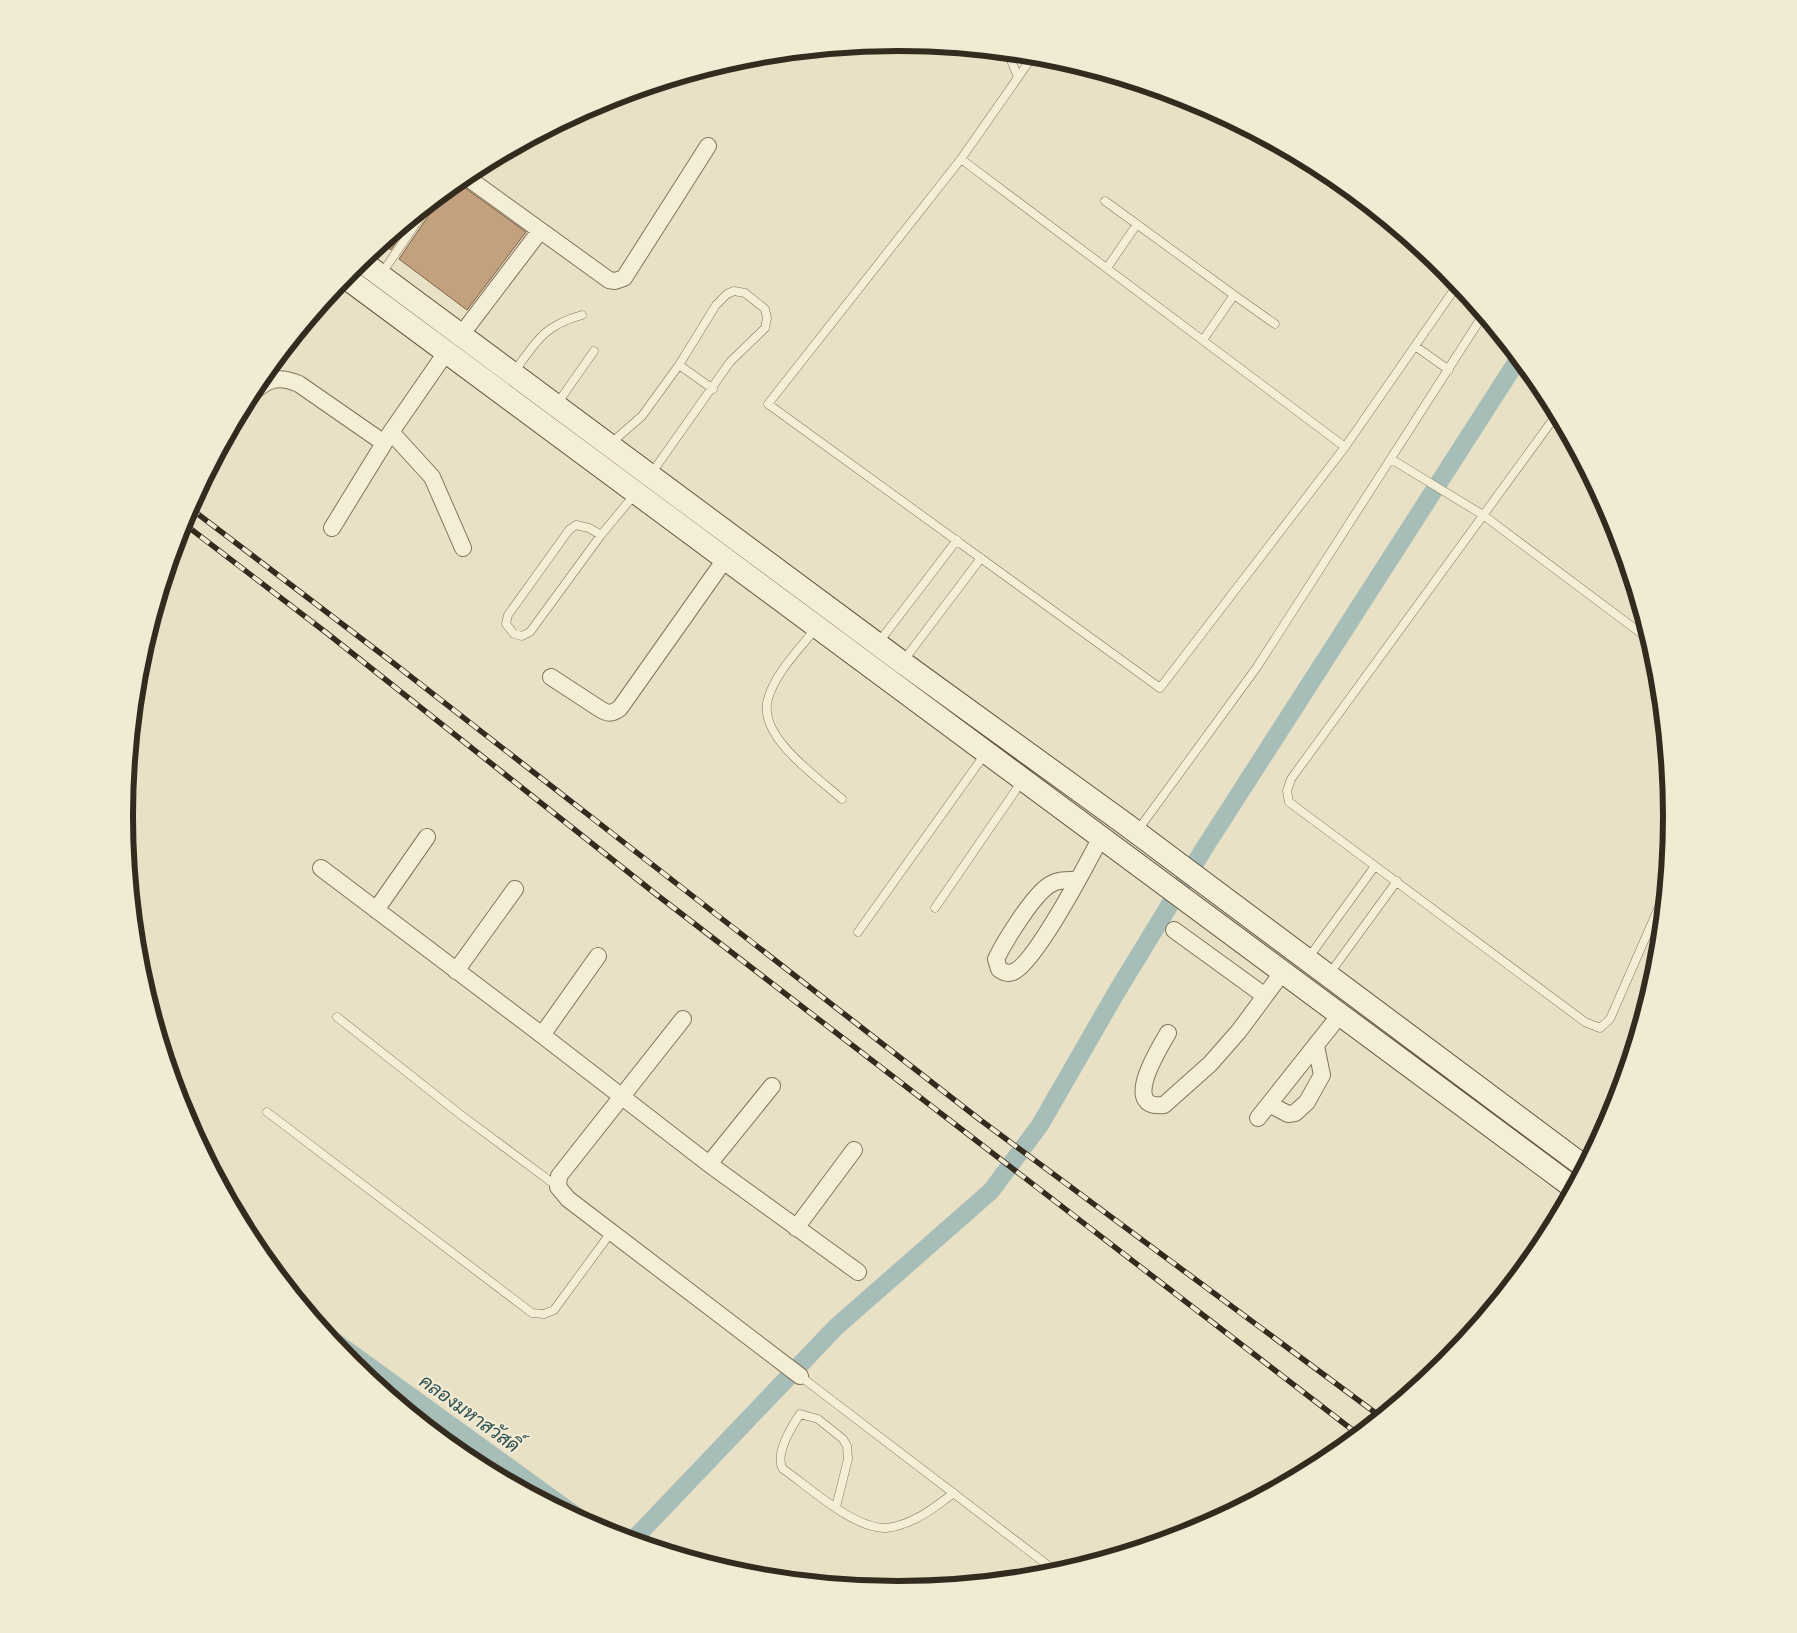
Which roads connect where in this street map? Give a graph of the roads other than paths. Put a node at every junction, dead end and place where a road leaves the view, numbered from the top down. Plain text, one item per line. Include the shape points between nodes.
1 (1011, 60) edge
2 (1028, 63) edge
3 (1018, 77) junction
4 (708, 146) dead end
5 (961, 159) junction
6 (472, 181) edge
7 (1105, 201) dead end
8 (417, 222) edge
9 (1137, 224) junction
10 (540, 231) junction
11 (367, 266) edge
12 (1107, 268) junction
13 (380, 276) junction
14 (352, 281) edge
15 (1454, 290) edge
16 (1234, 295) junction
17 (582, 315) dead end
18 (1480, 320) edge
19 (1275, 324) dead end
20 (1203, 340) junction
21 (454, 343) junction
22 (1415, 346) junction
23 (594, 350) dead end
24 (679, 365) junction
25 (1449, 370) junction
26 (512, 373) junction
27 (270, 381) edge
28 (713, 389) junction
29 (556, 406) junction
30 (1553, 420) edge
31 (388, 438) junction
32 (609, 445) junction
33 (1345, 447) junction
34 (1391, 459) junction
35 (644, 484) junction
36 (1483, 515) junction
37 (332, 528) dead end
38 (601, 535) junction
39 (957, 540) junction
40 (463, 548) dead end
41 (726, 558) junction
42 (981, 558) junction
43 (817, 626) junction
44 (1642, 634) edge
45 (877, 644) junction
46 (903, 663) junction
47 (551, 676) dead end
48 (986, 752) junction
49 (1024, 780) junction
50 (842, 799) dead end
51 (1136, 833) junction
52 (426, 837) dead end
53 (1101, 837) junction
54 (1375, 866) junction
55 (321, 868) dead end
56 (1077, 880) junction
57 (1397, 882) junction
58 (516, 889) dead end
59 (935, 908) dead end
60 (376, 910) junction
61 (1658, 910) edge
62 (1174, 930) dead end
63 (858, 932) dead end
64 (598, 956) dead end
65 (1307, 961) junction
66 (456, 971) junction
67 (1287, 977) junction
68 (1328, 977) junction
69 (1265, 996) junction
70 (1314, 997) junction
71 (1339, 1016) junction
72 (337, 1017) dead end
73 (683, 1019) dead end
74 (1168, 1033) dead end
75 (542, 1035) junction
76 (1316, 1046) junction
77 (772, 1086) dead end
78 (621, 1099) junction
79 (1269, 1104) junction
80 (267, 1112) dead end
81 (1258, 1118) dead end
82 (854, 1150) dead end
83 (709, 1164) junction
84 (1580, 1164) edge
85 (1569, 1184) edge
86 (558, 1187) junction
87 (796, 1228) junction
88 (612, 1231) junction
89 (858, 1272) dead end
90 (800, 1376) joint
91 (954, 1493) junction
92 (836, 1507) junction
93 (1050, 1567) edge

1 - 3 lane
2 - 3 lane
3 - 5 lane
4 - 10 street via 624,278 610,280
5 - 12 lane
5 - 39 lane via 768,404
6 - 10 street
7 - 9 lane
8 - 13 lane
9 - 12 lane
9 - 16 lane
10 - 21 street
11 - 13 main road
12 - 20 lane
13 - 21 main road
14 - 21 main road
15 - 22 lane
16 - 19 lane
16 - 20 lane
17 - 26 lane via 561,321 547,330
18 - 25 lane
20 - 33 lane
21 - 26 main road
21 - 31 street
21 - 35 main road
22 - 25 lane
22 - 33 lane
23 - 29 lane
24 - 28 lane
24 - 28 lane via 716,305 727,294 745,293 765,309 764,328 730,362
24 - 32 lane via 642,416
25 - 34 lane
26 - 29 main road
27 - 31 street via 275,378 299,384
28 - 35 lane
29 - 32 main road
30 - 36 lane
31 - 37 street
31 - 40 street via 432,477
32 - 35 main road
33 - 42 lane via 1160,688
34 - 36 lane
34 - 51 lane via 1257,667
35 - 38 lane
35 - 41 main road
35 - 45 main road
36 - 44 lane
36 - 54 lane via 1290,778 1287,791 1290,802
38 - 38 lane via 582,525 570,530 508,615 506,624 514,634 522,636 530,632
39 - 42 lane
39 - 45 lane
41 - 43 main road
41 - 47 street via 620,708 608,713
42 - 46 lane
43 - 48 main road
43 - 50 lane via 777,680 768,698 766,712 772,730 790,754
45 - 46 main road
46 - 51 main road
48 - 49 main road
48 - 63 lane
49 - 53 main road
49 - 59 lane
51 - 65 main road
52 - 60 street
53 - 56 street
53 - 67 main road
54 - 57 lane
54 - 65 lane
55 - 60 street
56 - 56 street via 1059,880 1036,898 996,959 999,969 1013,972 1022,966 1054,923
57 - 61 lane via 1586,1022 1600,1028 1610,1019
57 - 68 lane
58 - 66 street
60 - 66 street
62 - 69 street
64 - 75 street
65 - 67 main road
65 - 68 main road
66 - 75 street
67 - 69 street
67 - 70 main road
68 - 70 main road
68 - 84 main road
69 - 74 street via 1210,1064 1164,1105 1156,1106 1148,1102 1143,1092 1144,1082
70 - 71 main road
71 - 76 street
71 - 85 main road
72 - 86 lane
73 - 78 street
75 - 78 street
76 - 79 street
76 - 79 street via 1322,1075 1307,1102 1295,1113 1288,1114
77 - 83 street
78 - 83 street
78 - 86 street via 559,1176
79 - 81 street
80 - 88 lane via 532,1313 544,1314 554,1310
82 - 87 street
83 - 87 street
86 - 88 street via 568,1199
87 - 89 street
88 - 90 street
90 - 91 lane
91 - 92 lane via 917,1518 886,1528 866,1525
91 - 93 lane
92 - 92 lane via 780,1464 780,1456 800,1414 818,1419 848,1446 848,1459

